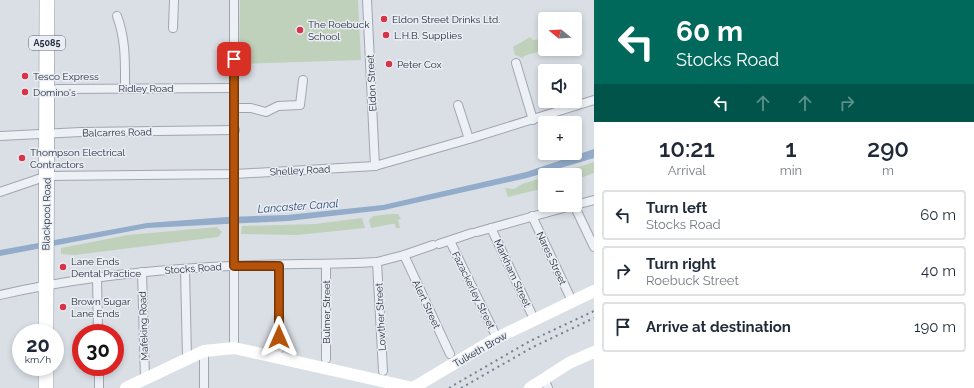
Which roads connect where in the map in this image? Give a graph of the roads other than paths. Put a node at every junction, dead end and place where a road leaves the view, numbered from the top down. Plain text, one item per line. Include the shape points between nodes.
1 (47, 0) edge
2 (174, 0) edge
3 (234, 0) edge
4 (367, 0) edge
5 (117, 16) dead end
6 (173, 28) dead end
7 (516, 64) dead end
8 (303, 80) dead end
9 (125, 88) junction
10 (234, 88) junction
11 (57, 89) dead end
12 (594, 100) edge
13 (458, 105) dead end
14 (234, 108) junction
15 (533, 120) junction
16 (235, 130) junction
17 (47, 134) junction
18 (0, 136) edge
19 (469, 139) junction
20 (375, 166) junction
21 (235, 174) junction
22 (47, 176) junction
23 (0, 192) edge
24 (594, 200) edge
25 (582, 203) edge
26 (547, 212) edge
27 (577, 212) edge
28 (532, 216) junction
29 (491, 228) junction
30 (450, 241) junction
31 (594, 247) edge
32 (404, 256) junction
33 (377, 262) junction
34 (326, 264) junction
35 (234, 266) junction
36 (279, 266) junction
37 (185, 269) junction
38 (142, 272) junction
39 (97, 278) junction
40 (46, 285) junction
41 (594, 291) edge
42 (0, 295) edge
43 (572, 301) junction
44 (534, 319) junction
45 (46, 324) edge
46 (98, 324) edge
47 (497, 338) junction
48 (234, 348) junction
49 (279, 349) dead end
50 (204, 351) junction
51 (594, 352) edge
52 (450, 354) dead end
53 (187, 358) junction
54 (326, 359) dead end
55 (383, 371) dead end
56 (46, 376) edge
57 (99, 376) edge
58 (363, 376) junction
59 (145, 379) junction
60 (546, 383) edge
61 (46, 388) edge
62 (99, 388) edge
63 (126, 388) edge
64 (204, 388) edge
65 (369, 388) edge
66 (413, 388) edge
67 (530, 388) edge

1 - 17 highway, Blackpool Road / A5085
2 - 6 street
3 - 10 street
4 - 20 street, Eldon Street
5 - 9 street via 125,45
7 - 15 street
8 - 14 street via 300,105 278,106 266,112
9 - 10 street, Ridley Road
9 - 11 street, Ridley Road
10 - 14 street
12 - 15 street, Shelley Road
13 - 19 street
14 - 16 street
15 - 19 street, Shelley Road
16 - 17 street, Balcarres Road
16 - 21 street
17 - 18 street, Balcarres Road
17 - 22 highway, Blackpool Road / A5085
19 - 20 street, Shelley Road
20 - 21 street, Shelley Road
21 - 22 street, Shelley Road
21 - 35 street
22 - 23 street, Shelley Road
22 - 40 highway, Blackpool Road / A5085
24 - 25 street, Stocks Road
26 - 28 street, Stocks Road
27 - 31 street
28 - 29 street, Stocks Road
28 - 43 street, Nares Street
29 - 30 street, Stocks Road
29 - 44 street, Markham Street
30 - 32 street, Stocks Road
30 - 47 street, Fazackerley Street
32 - 33 street, Stocks Road
32 - 52 street, Alert Street
33 - 34 street, Stocks Road
33 - 55 street, Lowther Street
34 - 36 street, Stocks Road
34 - 54 street, Bulmer Street
35 - 36 street, Stocks Road
35 - 37 street, Stocks Road
35 - 48 street
36 - 49 street
37 - 38 street, Stocks Road
37 - 53 street
38 - 39 street, Stocks Road
38 - 59 street, Mafeking Road
39 - 40 street, Stocks Road
39 - 46 street
40 - 42 street, Stocks Road
40 - 45 highway, Blackpool Road / A5085
41 - 43 street, Tulketh Brow
43 - 44 street, Tulketh Brow
44 - 47 street, Tulketh Brow
47 - 66 street, Tulketh Brow
48 - 50 street, Tulketh Brow
48 - 58 street, Tulketh Brow
50 - 53 street, Tulketh Brow
50 - 64 street
51 - 60 street via 569,362
53 - 59 street, Tulketh Brow
56 - 61 highway
57 - 62 street
58 - 65 street
58 - 66 street, Tulketh Brow
59 - 63 street, Tulketh Brow
60 - 67 street

